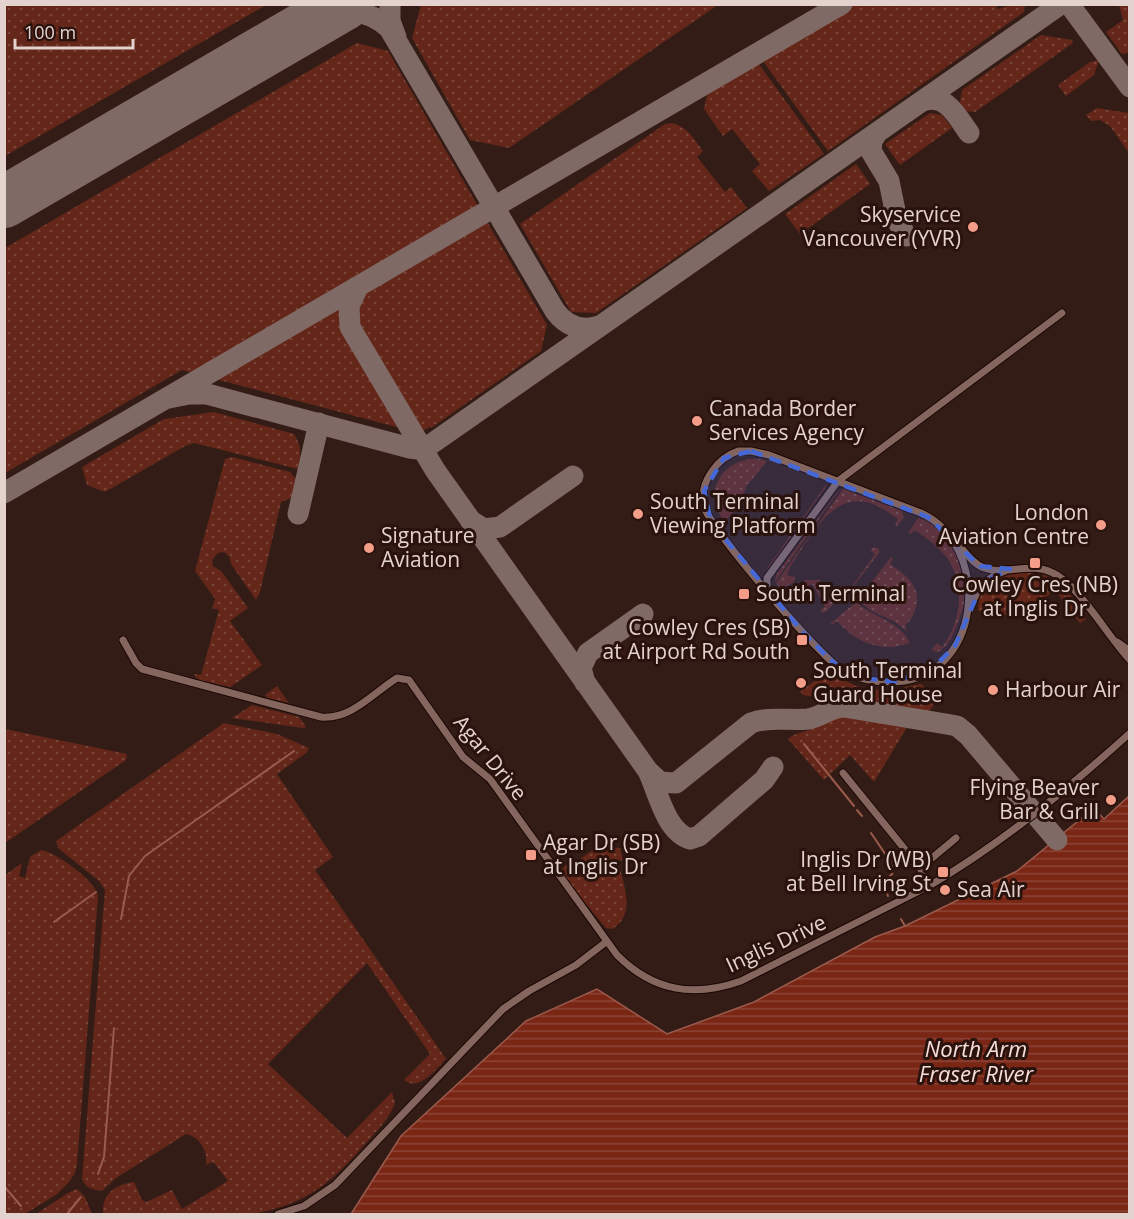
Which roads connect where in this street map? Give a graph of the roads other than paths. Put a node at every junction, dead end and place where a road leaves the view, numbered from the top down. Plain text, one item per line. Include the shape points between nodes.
1 (1062, 313) dead end
2 (838, 481) junction
3 (947, 532) junction
4 (1010, 569) junction
5 (770, 593) junction
6 (968, 614) junction
7 (1110, 637) junction
8 (123, 640) dead end
9 (1130, 651) edge
10 (1130, 660) edge
11 (1130, 733) edge
12 (843, 773) dead end
13 (956, 838) dead end
14 (920, 868) junction
15 (929, 886) junction
16 (606, 942) junction
17 (278, 1215) edge

1 - 2 street
2 - 3 street via 928,517
2 - 5 street via 767,578
2 - 5 street via 769,454 751,451 728,455 716,466 703,496 708,516
3 - 4 street via 980,566
3 - 6 street via 966,571
4 - 6 street via 983,582
4 - 7 street via 1039,568 1061,577
5 - 6 street via 834,665 855,676 880,681 915,678 937,666 955,646
7 - 9 street
7 - 10 street
8 - 16 street, Agar Drive via 138,665 148,671 321,717 346,714 397,678 410,680 467,762 493,782
11 - 15 street, Inglis Drive via 1018,828
12 - 14 street
13 - 14 street
14 - 15 street
15 - 16 street, Inglis Drive via 755,975 712,990 686,990 652,981 626,963
16 - 17 street via 503,1009 335,1185 304,1206

